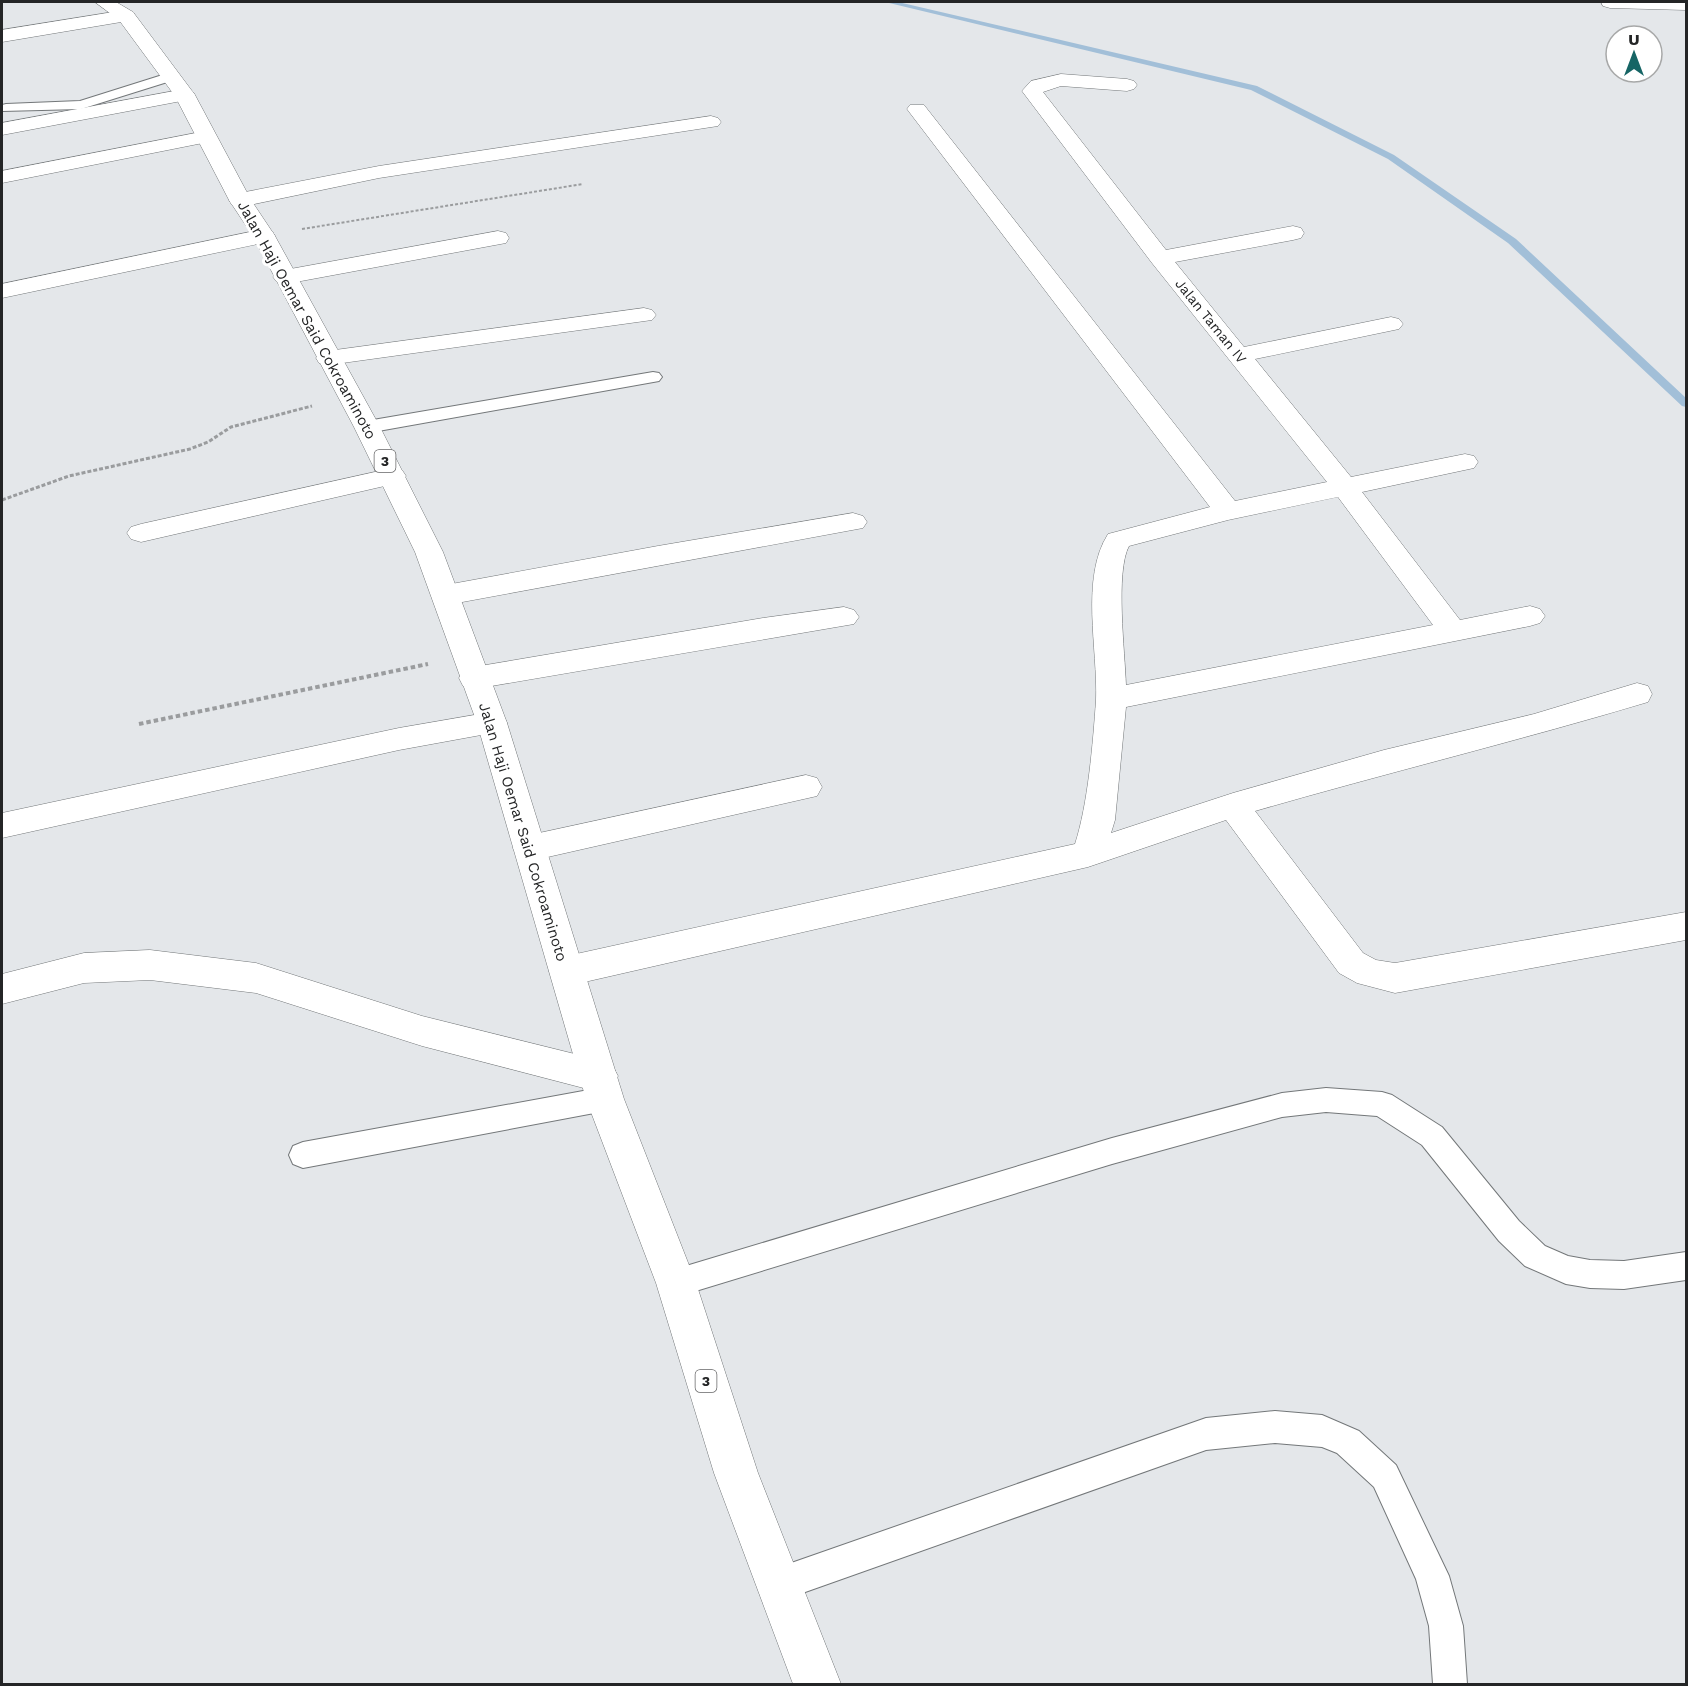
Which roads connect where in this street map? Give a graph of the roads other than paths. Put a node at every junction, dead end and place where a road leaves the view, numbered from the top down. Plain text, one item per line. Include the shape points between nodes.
1 (104, 2) edge
2 (1610, 2) edge
3 (1686, 5) edge
4 (126, 16) junction
5 (2, 36) edge
6 (179, 85) junction
7 (1127, 85) dead end
8 (6, 108) dead end
9 (917, 109) dead end
10 (711, 122) dead end
11 (2, 129) edge
12 (206, 137) junction
13 (2, 177) edge
14 (240, 200) junction
15 (1293, 233) dead end
16 (264, 236) junction
17 (498, 238) dead end
18 (1160, 258) junction
19 (285, 277) junction
20 (2, 291) edge
21 (644, 315) dead end
22 (1390, 324) dead end
23 (1239, 355) junction
24 (328, 358) junction
25 (652, 377) dead end
26 (367, 427) junction
27 (1465, 462) dead end
28 (393, 476) junction
29 (1344, 486) junction
30 (1228, 511) junction
31 (853, 522) dead end
32 (141, 533) dead end
33 (446, 595) junction
34 (1530, 616) dead end
35 (844, 617) dead end
36 (1452, 630) junction
37 (470, 667) junction
38 (1636, 694) dead end
39 (1111, 699) junction
40 (492, 723) junction
41 (806, 787) dead end
42 (1233, 805) junction
43 (2, 826) edge
44 (530, 848) junction
45 (1088, 854) junction
46 (1686, 926) edge
47 (567, 971) junction
48 (2, 989) edge
49 (602, 1088) junction
50 (303, 1155) dead end
51 (1686, 1266) edge
52 (676, 1283) junction
53 (777, 1585) junction
54 (817, 1684) edge
55 (1450, 1684) edge

1 - 4 main road, Jalan Haji Oemar Said Cokroaminoto / 3
2 - 3 main road
4 - 5 main road
4 - 6 main road, Jalan Haji Oemar Said Cokroaminoto / 3
6 - 8 lane via 81,105
6 - 11 main road
6 - 12 main road, Jalan Haji Oemar Said Cokroaminoto / 3
7 - 18 main road, Jalan Taman IV via 1064,81 1039,84 1032,92
9 - 30 main road
10 - 14 main road via 379,172
12 - 13 main road
12 - 14 main road, Jalan Haji Oemar Said Cokroaminoto / 3
14 - 16 main road, Jalan Haji Oemar Said Cokroaminoto / 3
15 - 18 main road
16 - 19 main road, Jalan Haji Oemar Said Cokroaminoto / 3
16 - 20 main road
17 - 19 main road
18 - 23 main road, Jalan Taman IV
19 - 24 main road, Jalan Haji Oemar Said Cokroaminoto / 3
21 - 24 main road
22 - 23 main road
23 - 29 main road, Jalan Taman IV
24 - 26 main road, Jalan Haji Oemar Said Cokroaminoto / 3
25 - 26 lane
26 - 28 main road, Jalan Haji Oemar Said Cokroaminoto / 3
27 - 29 main road
28 - 32 main road
28 - 33 main road, Jalan Haji Oemar Said Cokroaminoto / 3
29 - 30 main road
29 - 36 main road, Jalan Taman IV
30 - 39 main road via 1118,540 1112,551 1108,595
31 - 33 main road
33 - 37 main road, Jalan Haji Oemar Said Cokroaminoto / 3
34 - 36 main road
35 - 37 main road
36 - 39 main road
37 - 40 main road, Jalan Haji Oemar Said Cokroaminoto / 3
38 - 42 main road
39 - 45 main road via 1100,820
40 - 43 main road via 399,739
40 - 44 main road, Jalan Haji Oemar Said Cokroaminoto / 3
41 - 44 main road
42 - 45 main road
42 - 46 main road via 1351,963 1369,973 1395,978
44 - 47 main road, Jalan Haji Oemar Said Cokroaminoto / 3
45 - 47 main road
47 - 49 main road, Jalan Haji Oemar Said Cokroaminoto / 3
48 - 49 main road via 84,968 139,965 256,978
49 - 50 lane
49 - 52 main road, Jalan Haji Oemar Said Cokroaminoto / 3
51 - 52 lane via 1624,1275 1590,1274 1566,1270 1535,1256 1509,1231 1432,1136 1382,1104 1326,1100 1282,1105 1112,1151
52 - 53 main road, Jalan Haji Oemar Said Cokroaminoto / 3 via 736,1473
53 - 54 main road, Jalan Haji Oemar Said Cokroaminoto / 3
53 - 55 lane via 1206,1434 1275,1427 1322,1431 1348,1442 1385,1476 1432,1576 1446,1626

